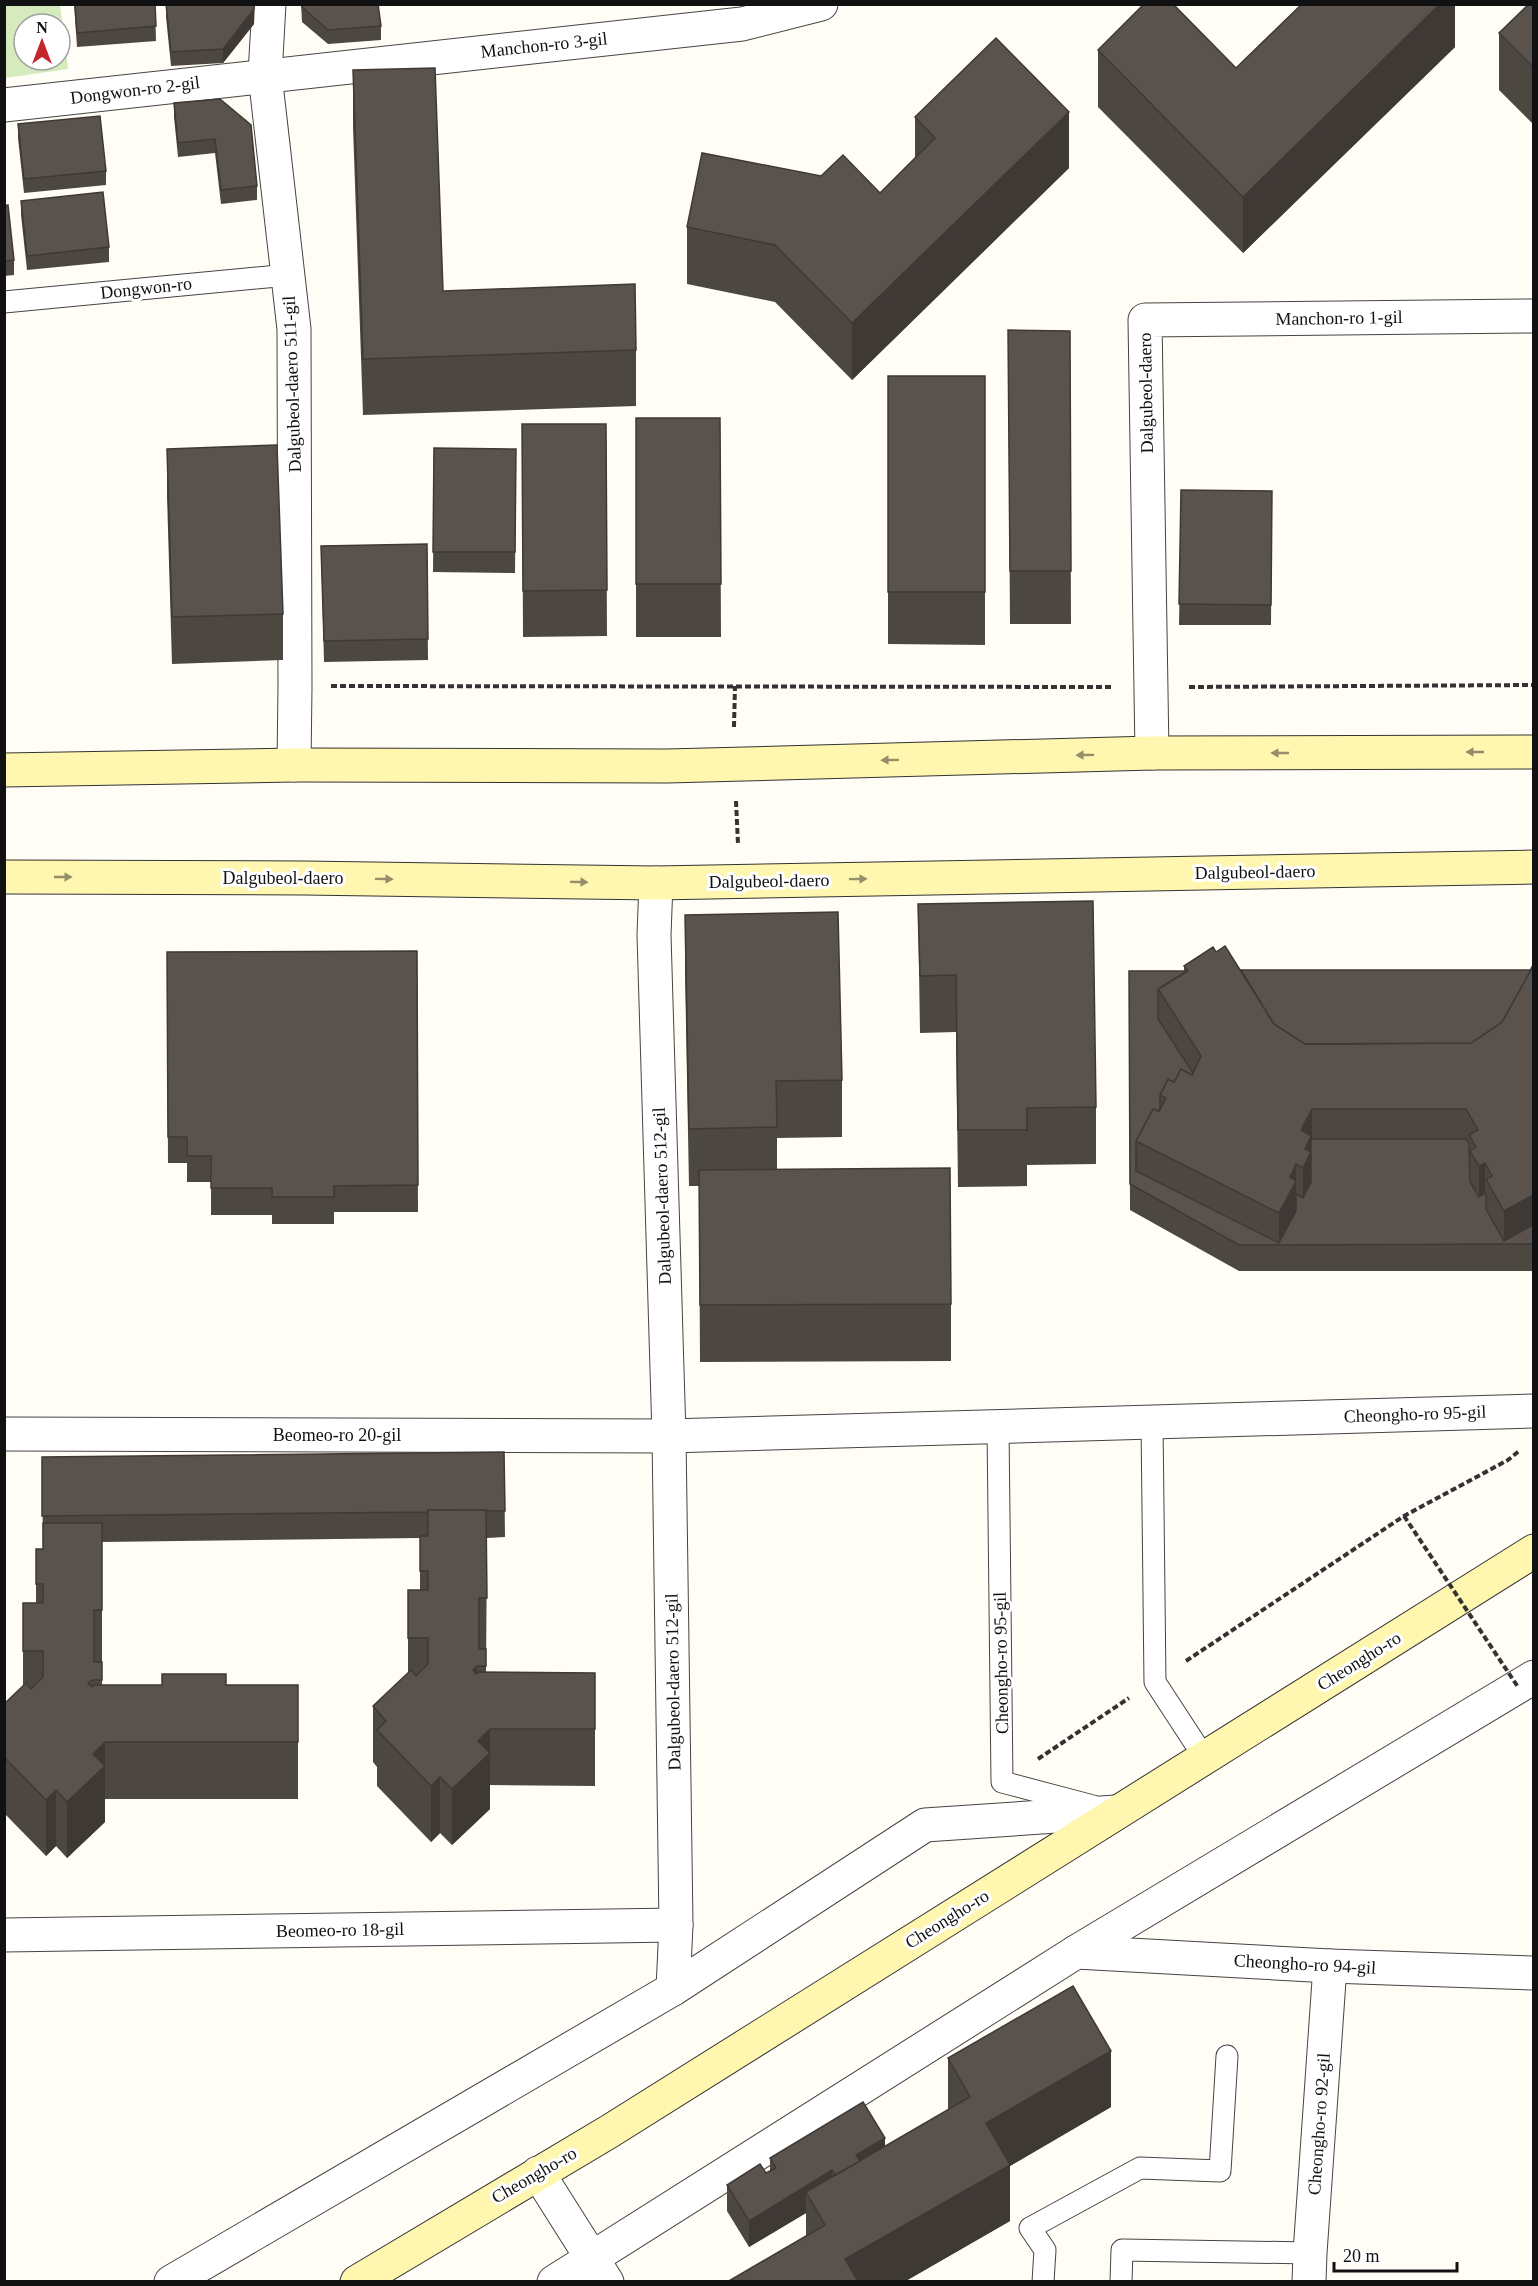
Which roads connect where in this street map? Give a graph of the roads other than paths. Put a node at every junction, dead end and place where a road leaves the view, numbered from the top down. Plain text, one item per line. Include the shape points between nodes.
1 (269, 4) edge
2 (821, 4) edge
3 (265, 75) junction
4 (4, 105) edge
5 (288, 274) junction
6 (4, 302) edge
7 (1533, 316) edge
8 (1145, 320) joint
9 (1533, 752) edge
10 (1152, 753) junction
11 (294, 765) junction
12 (4, 770) edge
13 (1533, 867) edge
14 (4, 877) edge
15 (656, 883) junction
16 (1533, 1411) edge
17 (1152, 1422) junction
18 (998, 1426) junction
19 (4, 1434) edge
20 (669, 1436) junction
21 (1533, 1551) edge
22 (1526, 1682) edge
23 (1204, 1757) junction
24 (1116, 1812) junction
25 (676, 1925) junction
26 (4, 1935) edge
27 (1076, 1952) junction
28 (1330, 1966) junction
29 (1533, 1973) edge
30 (674, 1989) junction
31 (1227, 2056) dead end
32 (538, 2173) junction
33 (1309, 2267) edge
34 (599, 2271) edge
35 (171, 2282) edge
36 (357, 2282) edge
37 (554, 2282) edge
38 (1043, 2282) edge
39 (1121, 2282) edge

1 - 3 street, Dalgubeol-daero 511-gil
2 - 3 street, Manchon-ro 3-gil via 742,24
3 - 4 street, Dongwon-ro 2-gil
3 - 5 street, Dalgubeol-daero 511-gil
5 - 6 lane, Dongwon-ro
5 - 11 street, Dalgubeol-daero 511-gil via 294,329
7 - 8 street, Manchon-ro 1-gil
8 - 10 street, Dalgubeol-daero
9 -> 10 main road
10 -> 11 main road via 667,766
11 - 12 main road
15 -> 13 main road, Dalgubeol-daero
14 -> 15 main road, Dalgubeol-daero
15 - 20 street, Dalgubeol-daero 512-gil via 654,935
16 - 17 street, Cheongho-ro 95-gil
17 - 18 street, Cheongho-ro 95-gil
17 - 23 lane via 1155,1682
18 - 20 street, Cheongho-ro 95-gil
18 - 24 lane, Cheongho-ro 95-gil via 1002,1782
19 - 20 street, Beomeo-ro 20-gil
20 - 25 street, Dalgubeol-daero 512-gil
21 - 23 main road, Cheongho-ro
22 - 27 street
23 - 24 main road, Cheongho-ro
24 - 30 street via 925,1825
24 - 32 main road, Cheongho-ro
25 - 26 street, Beomeo-ro 18-gil
25 - 30 street, Dalgubeol-daero 512-gil
27 - 28 street, Cheongho-ro 94-gil
27 - 34 street
28 - 29 street, Cheongho-ro 94-gil
28 - 33 street, Cheongho-ro 92-gil
30 - 35 street
31 - 38 lane via 1220,2170 1140,2168 1030,2228 1045,2250
32 - 34 street
32 - 36 main road, Cheongho-ro
33 - 39 lane via 1122,2250
34 - 37 street

